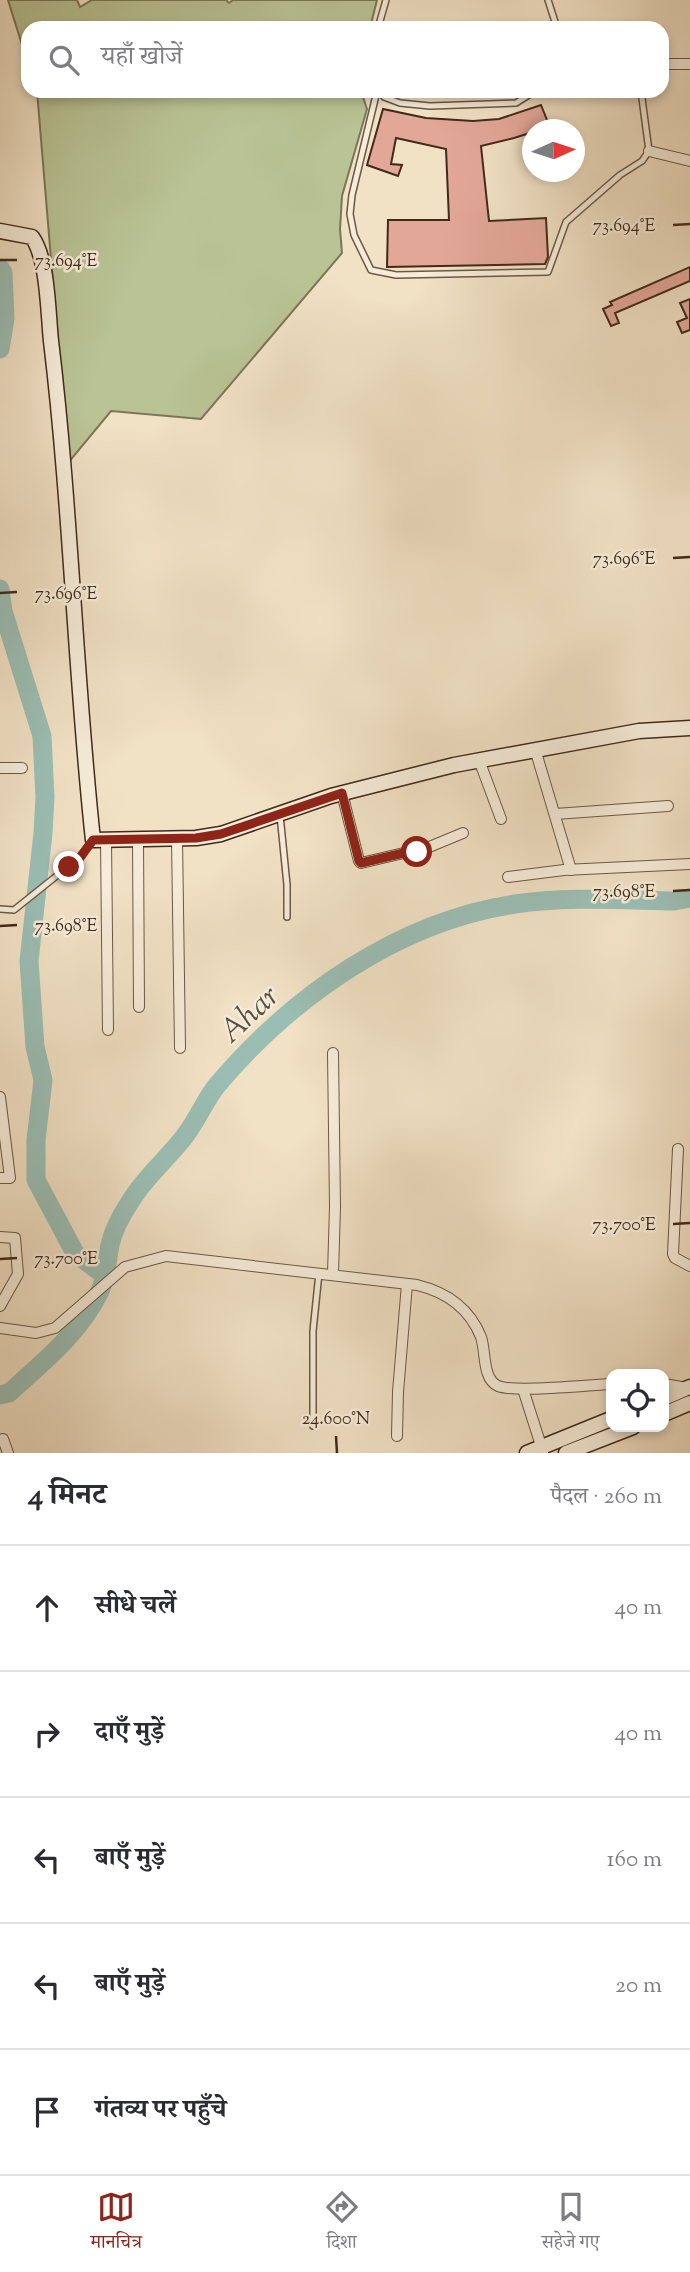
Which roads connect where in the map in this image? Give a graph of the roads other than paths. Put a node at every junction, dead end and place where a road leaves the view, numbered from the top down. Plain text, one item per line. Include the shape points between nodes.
1 (386, 0) edge
2 (548, 0) edge
3 (380, 21) edge
4 (555, 21) edge
5 (669, 64) edge
6 (690, 64) edge
7 (376, 98) edge
8 (387, 98) edge
9 (524, 98) edge
10 (642, 98) edge
11 (649, 151) junction
12 (690, 161) edge
13 (0, 231) edge
14 (690, 729) edge
15 (535, 749) junction
16 (479, 760) junction
17 (0, 768) edge
18 (22, 768) dead end
19 (342, 793) junction
20 (668, 806) dead end
21 (280, 814) junction
22 (555, 814) junction
23 (501, 819) dead end
24 (463, 832) dead end
25 (138, 838) junction
26 (177, 838) junction
27 (100, 840) junction
28 (690, 863) edge
29 (570, 870) junction
30 (508, 877) dead end
31 (0, 909) edge
32 (287, 917) dead end
33 (139, 1007) dead end
34 (108, 1030) dead end
35 (180, 1048) dead end
36 (333, 1053) dead end
37 (0, 1097) edge
38 (678, 1149) dead end
39 (5, 1178) edge
40 (0, 1237) edge
41 (690, 1266) edge
42 (319, 1273) junction
43 (333, 1275) junction
44 (407, 1284) junction
45 (0, 1306) edge
46 (0, 1328) edge
47 (606, 1384) edge
48 (669, 1386) edge
49 (523, 1389) junction
50 (689, 1393) edge
51 (669, 1397) edge
52 (669, 1410) edge
53 (606, 1421) edge
54 (313, 1426) dead end
55 (620, 1432) edge
56 (397, 1436) dead end
57 (3, 1439) dead end
58 (542, 1450) edge
59 (8, 1453) edge
60 (527, 1453) edge
61 (566, 1453) edge

1 - 3 lane
2 - 4 lane
5 - 6 street
7 - 11 lane via 350,214 354,235 371,270 396,275 548,272 566,222
8 - 9 lane via 430,106 516,103
10 - 11 lane
11 - 12 street
13 - 27 street via 26,234 36,242 43,268 61,419 82,738
14 - 15 street via 639,731
15 - 16 street
15 - 22 street
16 - 19 street
16 - 23 street
17 - 18 street
19 - 21 street
19 - 24 street via 361,863 417,852
20 - 22 street
21 - 26 street via 221,834
21 - 32 lane
22 - 29 street
25 - 26 street
25 - 27 street
25 - 33 street
26 - 35 street
27 - 31 lane via 14,910
27 - 34 street
28 - 29 street
29 - 30 street
36 - 43 street
37 - 39 street
38 - 41 street via 673,1254
40 - 45 street via 15,1238 18,1275
42 - 43 street
42 - 46 street via 166,1256 125,1267 55,1328 36,1333
42 - 54 lane via 313,1331
43 - 44 street
44 - 49 street via 439,1290 457,1303 482,1339 488,1378 497,1386
44 - 56 street
47 - 49 street
48 - 50 street
49 - 58 street
50 - 51 street
50 - 52 street
53 - 58 street
55 - 61 street
57 - 59 street
58 - 60 street

